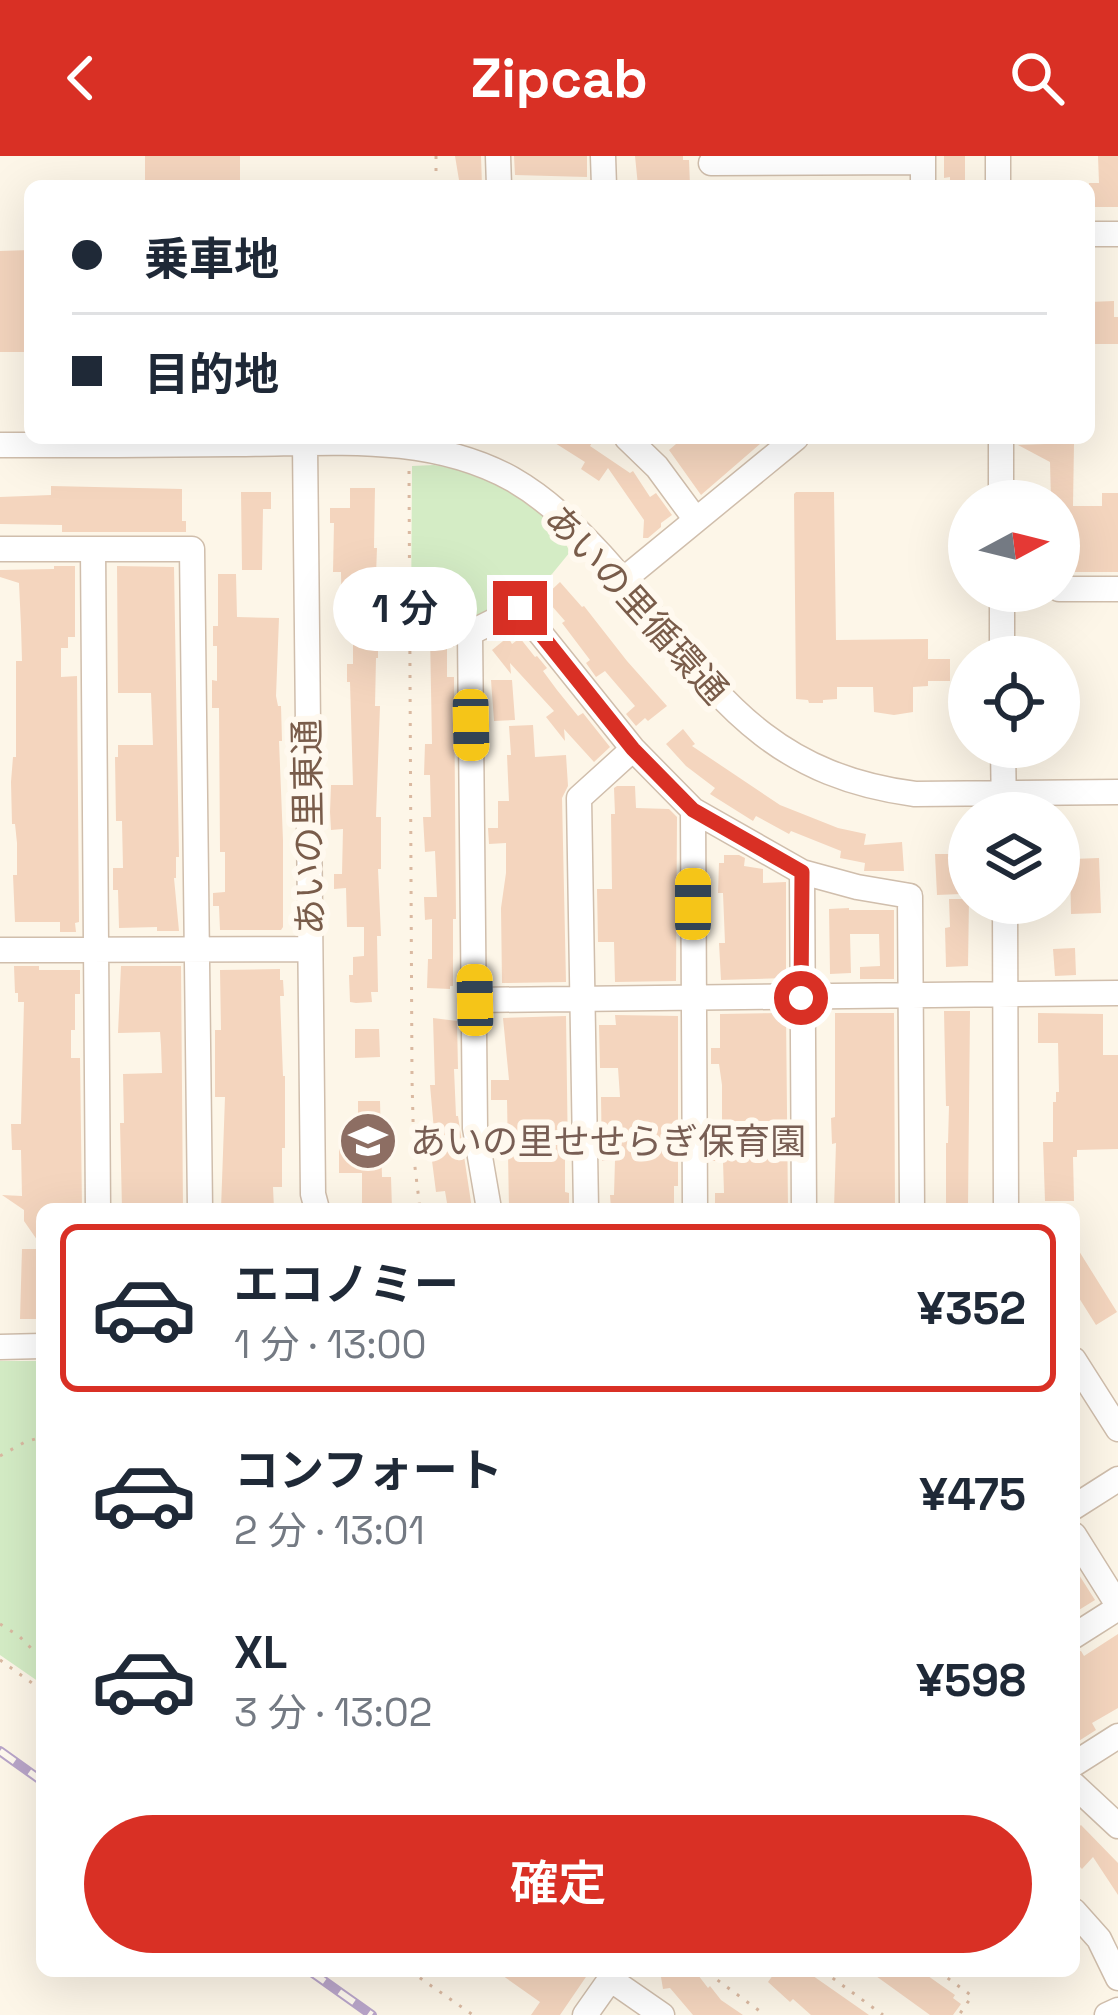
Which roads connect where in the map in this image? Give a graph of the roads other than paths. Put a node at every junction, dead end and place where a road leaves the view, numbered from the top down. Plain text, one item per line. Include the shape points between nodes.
1 (711, 168) edge
2 (818, 168) edge
3 (923, 168) edge
4 (304, 444) joint
5 (389, 444) edge
6 (636, 444) edge
7 (789, 444) edge
8 (1000, 444) edge
9 (0, 446) edge
10 (1001, 480) edge
11 (696, 520) junction
12 (0, 549) edge
13 (93, 549) junction
14 (623, 580) junction
15 (1080, 589) edge
16 (1118, 589) edge
17 (633, 749) junction
18 (1118, 792) edge
19 (1080, 796) edge
20 (948, 798) edge
21 (693, 810) junction
22 (802, 872) junction
23 (1005, 924) edge
24 (197, 947) junction
25 (96, 948) junction
26 (309, 949) junction
27 (0, 950) edge
28 (1005, 992) junction
29 (1118, 993) edge
30 (911, 995) junction
31 (692, 998) junction
32 (801, 998) junction
33 (584, 999) junction
34 (475, 1000) junction
35 (98, 1203) edge
36 (200, 1203) edge
37 (315, 1203) edge
38 (488, 1203) edge
39 (586, 1203) edge
40 (695, 1203) edge
41 (804, 1203) edge
42 (912, 1203) edge
43 (1006, 1203) edge
44 (36, 1346) edge
45 (0, 1347) edge
46 (1080, 1369) edge
47 (1118, 1429) edge
48 (1118, 1479) edge
49 (1080, 1503) edge
50 (1080, 1545) edge
51 (1118, 1606) edge
52 (1080, 1632) edge
53 (1118, 1736) edge
54 (1080, 1760) edge
55 (1080, 1791) edge
56 (1118, 1826) edge
57 (1080, 1918) edge
58 (612, 1977) edge
59 (615, 1977) edge
60 (1118, 1978) edge
61 (1118, 2010) edge
62 (585, 2015) edge
63 (662, 2015) edge
64 (1107, 2015) edge

1 - 2 street
2 - 3 street
4 - 9 street, あいの里循環通
4 - 26 street, あいの里東通
5 - 14 street, あいの里循環通 via 458,456 513,480 563,514
6 - 11 street
7 - 11 street
8 - 10 street
11 - 14 street
12 - 13 street
13 - 24 street via 192,549
13 - 25 street
14 - 20 street, あいの里循環通 via 721,699 766,738 811,766 883,790
15 - 16 street
17 - 21 street
17 - 33 street via 579,798
17 - 34 street via 520,608 470,633
18 - 19 street, あいの里循環通
21 - 22 street
21 - 31 street
22 - 30 street via 910,896
22 - 32 street
23 - 28 street
24 - 25 street
24 - 26 street
24 - 36 street
25 - 27 street
25 - 35 street
26 - 37 street, あいの里東通
28 - 29 street
28 - 30 street
28 - 43 street
30 - 32 street
30 - 42 street
31 - 32 street
31 - 33 street
31 - 40 street
32 - 41 street
33 - 34 street
33 - 39 street
34 - 38 street via 475,1128
44 - 45 street
46 - 47 street
48 - 49 street
50 - 51 street
51 - 52 street
53 - 54 street
55 - 56 street
57 - 60 street
58 - 62 street
59 - 63 street
61 - 64 street

